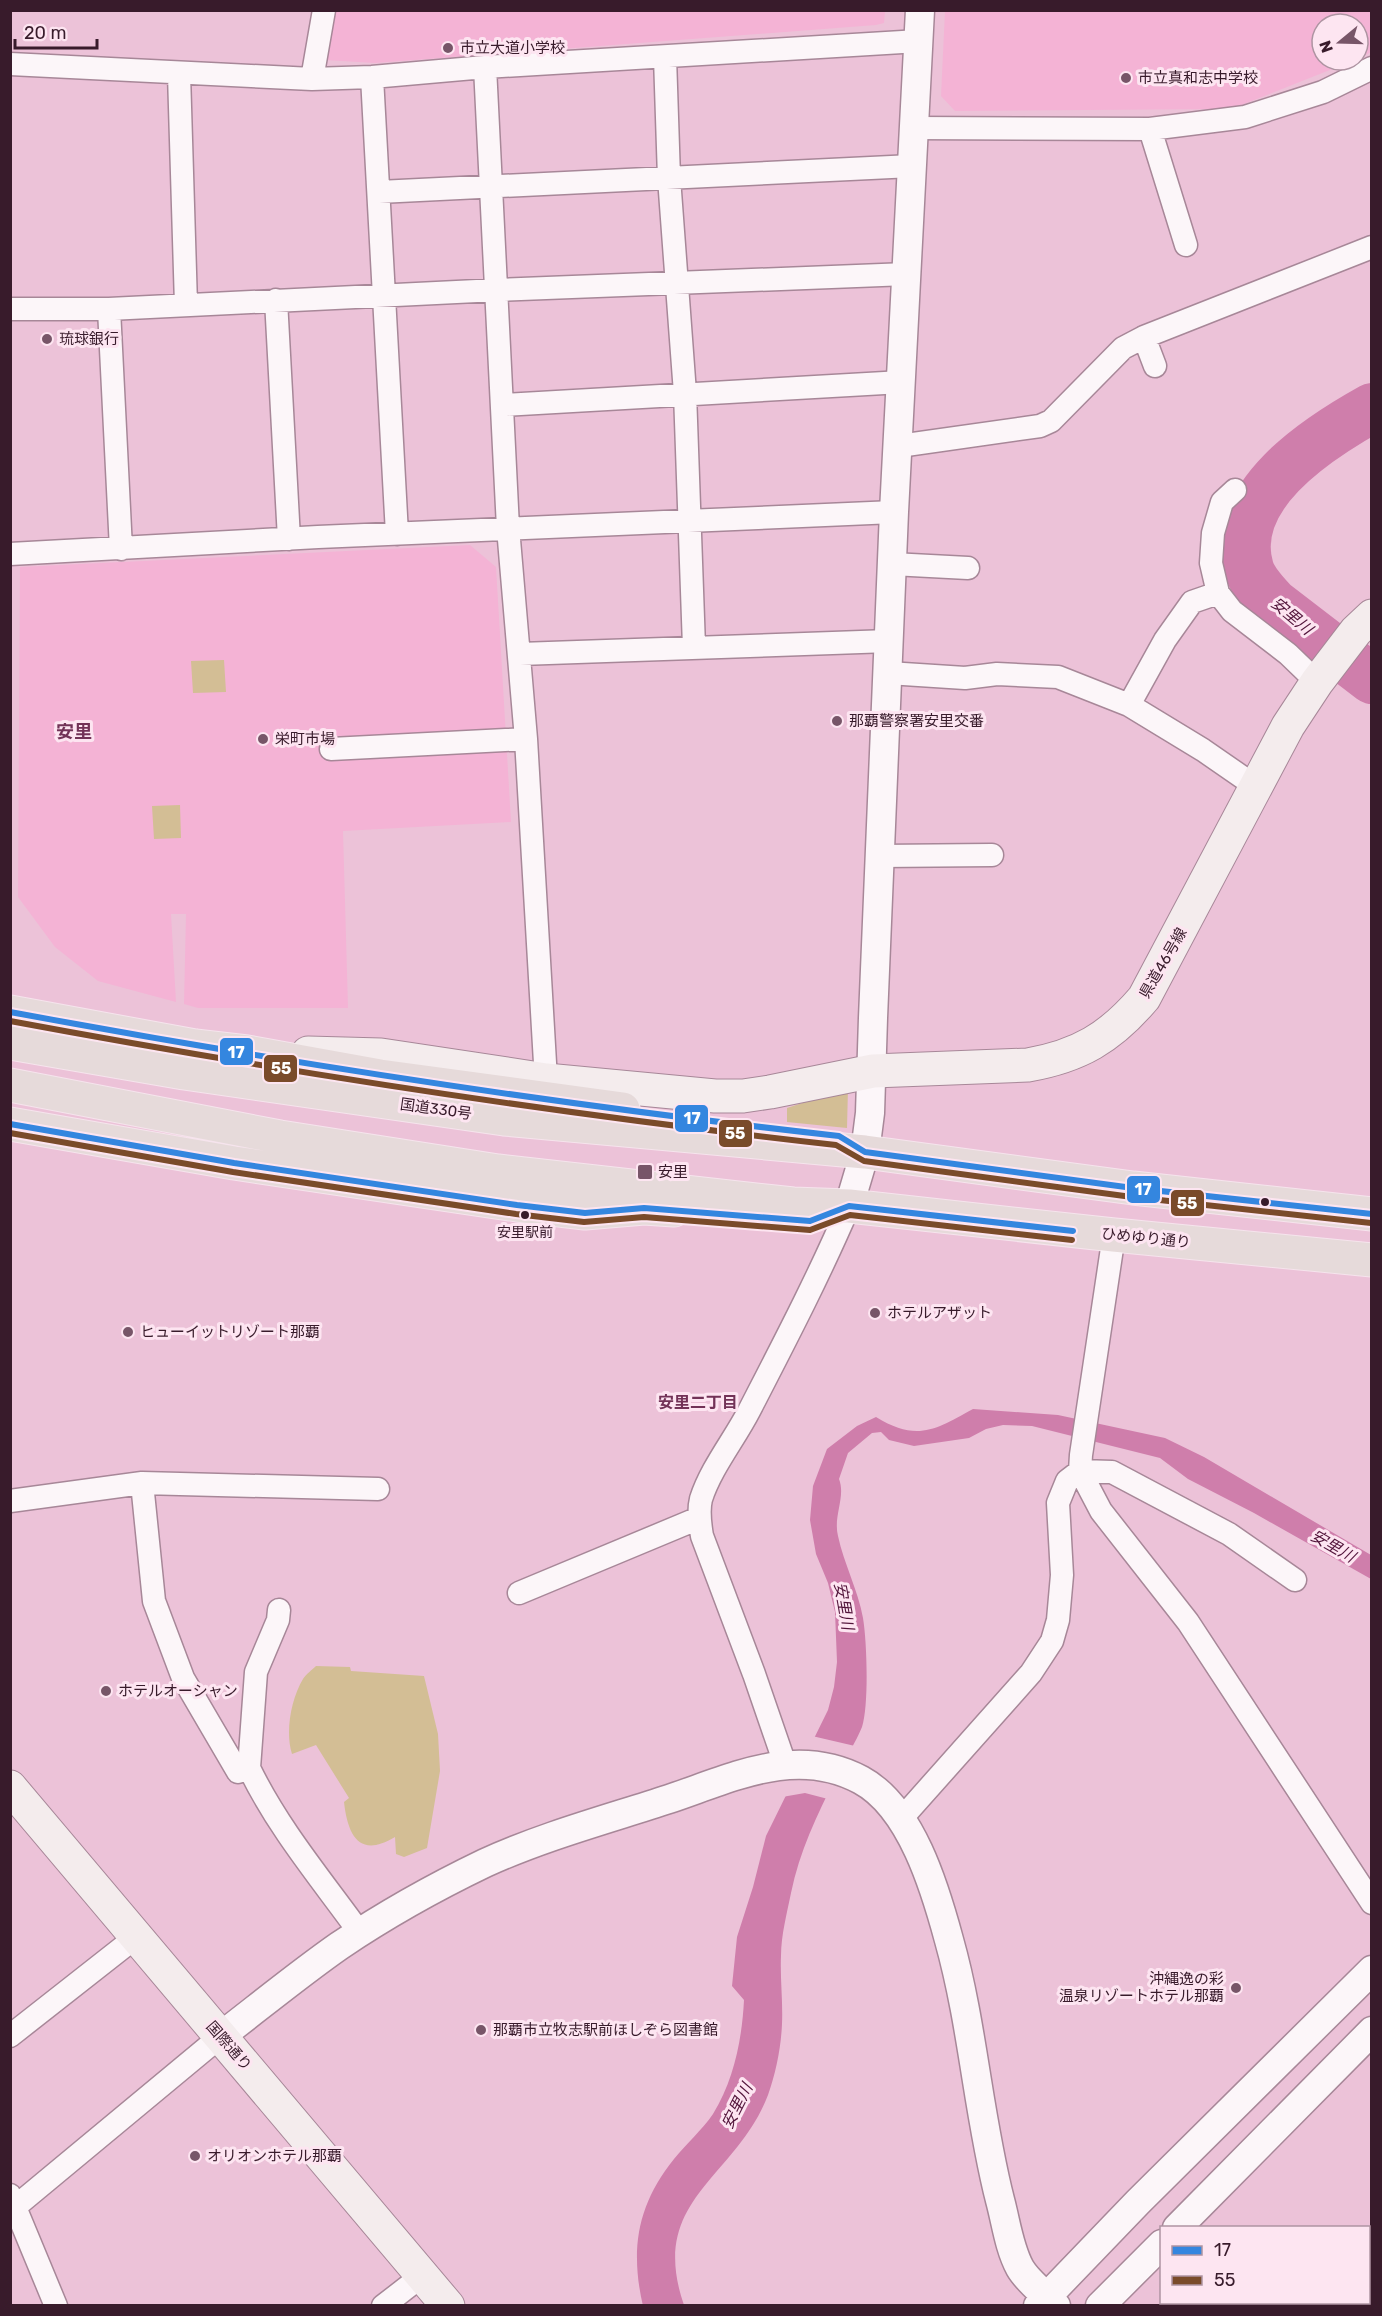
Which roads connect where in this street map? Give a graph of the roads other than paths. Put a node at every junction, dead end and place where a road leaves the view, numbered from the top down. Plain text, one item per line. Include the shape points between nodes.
1 (324, 10) edge
2 (920, 10) edge
3 (919, 41) junction
4 (665, 57) junction
5 (10, 64) edge
6 (485, 67) junction
7 (1371, 68) edge
8 (179, 74) junction
9 (372, 78) junction
10 (312, 80) junction
11 (914, 128) junction
12 (1150, 129) junction
13 (912, 166) junction
14 (669, 178) junction
15 (491, 186) junction
16 (379, 192) junction
17 (1186, 245) dead end
18 (1371, 247) edge
19 (907, 274) junction
20 (675, 284) junction
21 (497, 290) junction
22 (384, 296) junction
23 (276, 300) junction
24 (186, 305) junction
25 (10, 309) edge
26 (109, 309) junction
27 (1144, 337) junction
28 (1155, 366) dead end
29 (902, 382) junction
30 (685, 393) junction
31 (502, 405) junction
32 (899, 446) junction
33 (1235, 490) dead end
34 (894, 512) junction
35 (688, 522) junction
36 (508, 528) junction
37 (397, 534) junction
38 (289, 539) junction
39 (121, 549) junction
40 (10, 554) edge
41 (892, 564) junction
42 (968, 568) dead end
43 (1218, 593) junction
44 (1364, 624) edge
45 (889, 641) junction
46 (694, 647) junction
47 (520, 654) junction
48 (888, 673) junction
49 (1321, 677) junction
50 (1129, 705) junction
51 (526, 739) junction
52 (331, 749) dead end
53 (1255, 786) junction
54 (992, 855) dead end
55 (880, 856) junction
56 (10, 1012) edge
57 (10, 1043) edge
58 (247, 1052) junction
59 (873, 1071) junction
60 (546, 1080) junction
61 (10, 1085) edge
62 (10, 1124) edge
63 (865, 1152) junction
64 (849, 1206) junction
65 (1371, 1214) edge
66 (1114, 1235) junction
67 (1371, 1260) edge
68 (1080, 1463) junction
69 (142, 1483) junction
70 (378, 1489) dead end
71 (10, 1501) edge
72 (699, 1518) junction
73 (1295, 1580) dead end
74 (519, 1593) dead end
75 (279, 1610) dead end
76 (781, 1765) junction
77 (249, 1768) junction
78 (10, 1787) edge
79 (902, 1818) junction
80 (1371, 1903) edge
81 (360, 1933) junction
82 (136, 1937) junction
83 (1371, 1970) edge
84 (1371, 2031) edge
85 (10, 2036) edge
86 (221, 2036) junction
87 (12, 2203) edge
88 (1179, 2226) edge
89 (1160, 2245) edge
90 (423, 2275) junction
91 (1047, 2302) edge
92 (56, 2306) edge
93 (383, 2306) edge
94 (448, 2306) edge
95 (1100, 2306) edge

1 - 10 street
2 - 3 street
3 - 4 street
3 - 11 street
4 - 6 street
4 - 14 street
5 - 8 street
6 - 9 street
6 - 15 street
7 - 12 street via 1323,92 1245,117
8 - 10 street
8 - 24 street
9 - 10 street
9 - 16 street
11 - 12 street
11 - 13 street
12 - 17 street
13 - 14 street
13 - 19 street
14 - 15 street
14 - 20 street
15 - 16 street
15 - 21 street
16 - 22 street
18 - 27 street
19 - 20 street
19 - 29 street
20 - 21 street
20 - 30 street
21 - 22 street
21 - 31 street
22 - 23 street
22 - 37 street
23 - 24 street
23 - 38 street
24 - 26 street
25 - 26 street
26 - 39 street
27 - 28 street
27 - 32 street via 1123,348 1051,421 1024,429
29 - 30 street
29 - 32 street
30 - 31 street
30 - 35 street
31 - 36 street
32 - 34 street
33 - 43 street via 1222,502 1212,533 1211,563
34 - 35 street
34 - 41 street
35 - 36 street
35 - 46 street
36 - 37 street
36 - 47 street
37 - 38 street
38 - 39 street
39 - 40 street
41 - 42 street
41 - 45 street
43 - 49 street via 1232,611
43 - 50 street via 1192,602 1165,640
44 - 49 main road, 県道46号線
45 - 46 street
45 - 48 street
46 - 47 street
47 - 51 street
48 - 50 street via 965,678 997,674 1058,676
48 - 55 street
49 - 53 main road, 県道46号線
50 - 53 street
51 - 52 street
51 - 60 street
53 - 59 main road, 県道46号線 via 1154,984 1122,1023 1090,1045 1050,1061
54 - 55 street
55 - 59 street
56 - 58 highway
57 - 63 highway, 国道330号 via 265,1086 504,1119
58 - 60 main road, 県道46号線 via 381,1055
58 - 63 highway via 380,1076 839,1136
59 - 60 main road, 県道46号線 via 743,1095 675,1093
59 - 63 street
61 - 64 highway via 256,1133 498,1171 793,1204
62 - 64 highway via 234,1163 585,1213 644,1208 810,1221
63 - 64 street
63 - 65 highway via 1133,1188
64 - 66 highway, ひめゆり通り
64 - 72 street via 796,1319 709,1481
66 - 67 highway, ひめゆり通り
66 - 68 street
68 - 73 street via 1112,1472 1229,1534
68 - 79 street via 1058,1503 1062,1575 1052,1641 1031,1673
68 - 80 street via 1101,1511 1188,1622
69 - 70 street
69 - 71 street
69 - 77 street via 154,1600 183,1678 238,1772
72 - 74 street
72 - 76 street via 708,1555 758,1683
75 - 77 street via 256,1672
76 - 79 street via 825,1767 851,1775 879,1792
76 - 81 street via 487,1862
77 - 81 street via 299,1852
78 - 82 main road, 国際通り
79 - 91 street via 950,1941 994,2175 1012,2247 1021,2270
81 - 86 street
82 - 85 street
82 - 86 main road, 国際通り
83 - 91 street via 1138,2202
84 - 88 street
86 - 87 street
86 - 90 main road, 国際通り
87 - 92 street
89 - 95 street
90 - 93 street
90 - 94 main road, 国際通り

